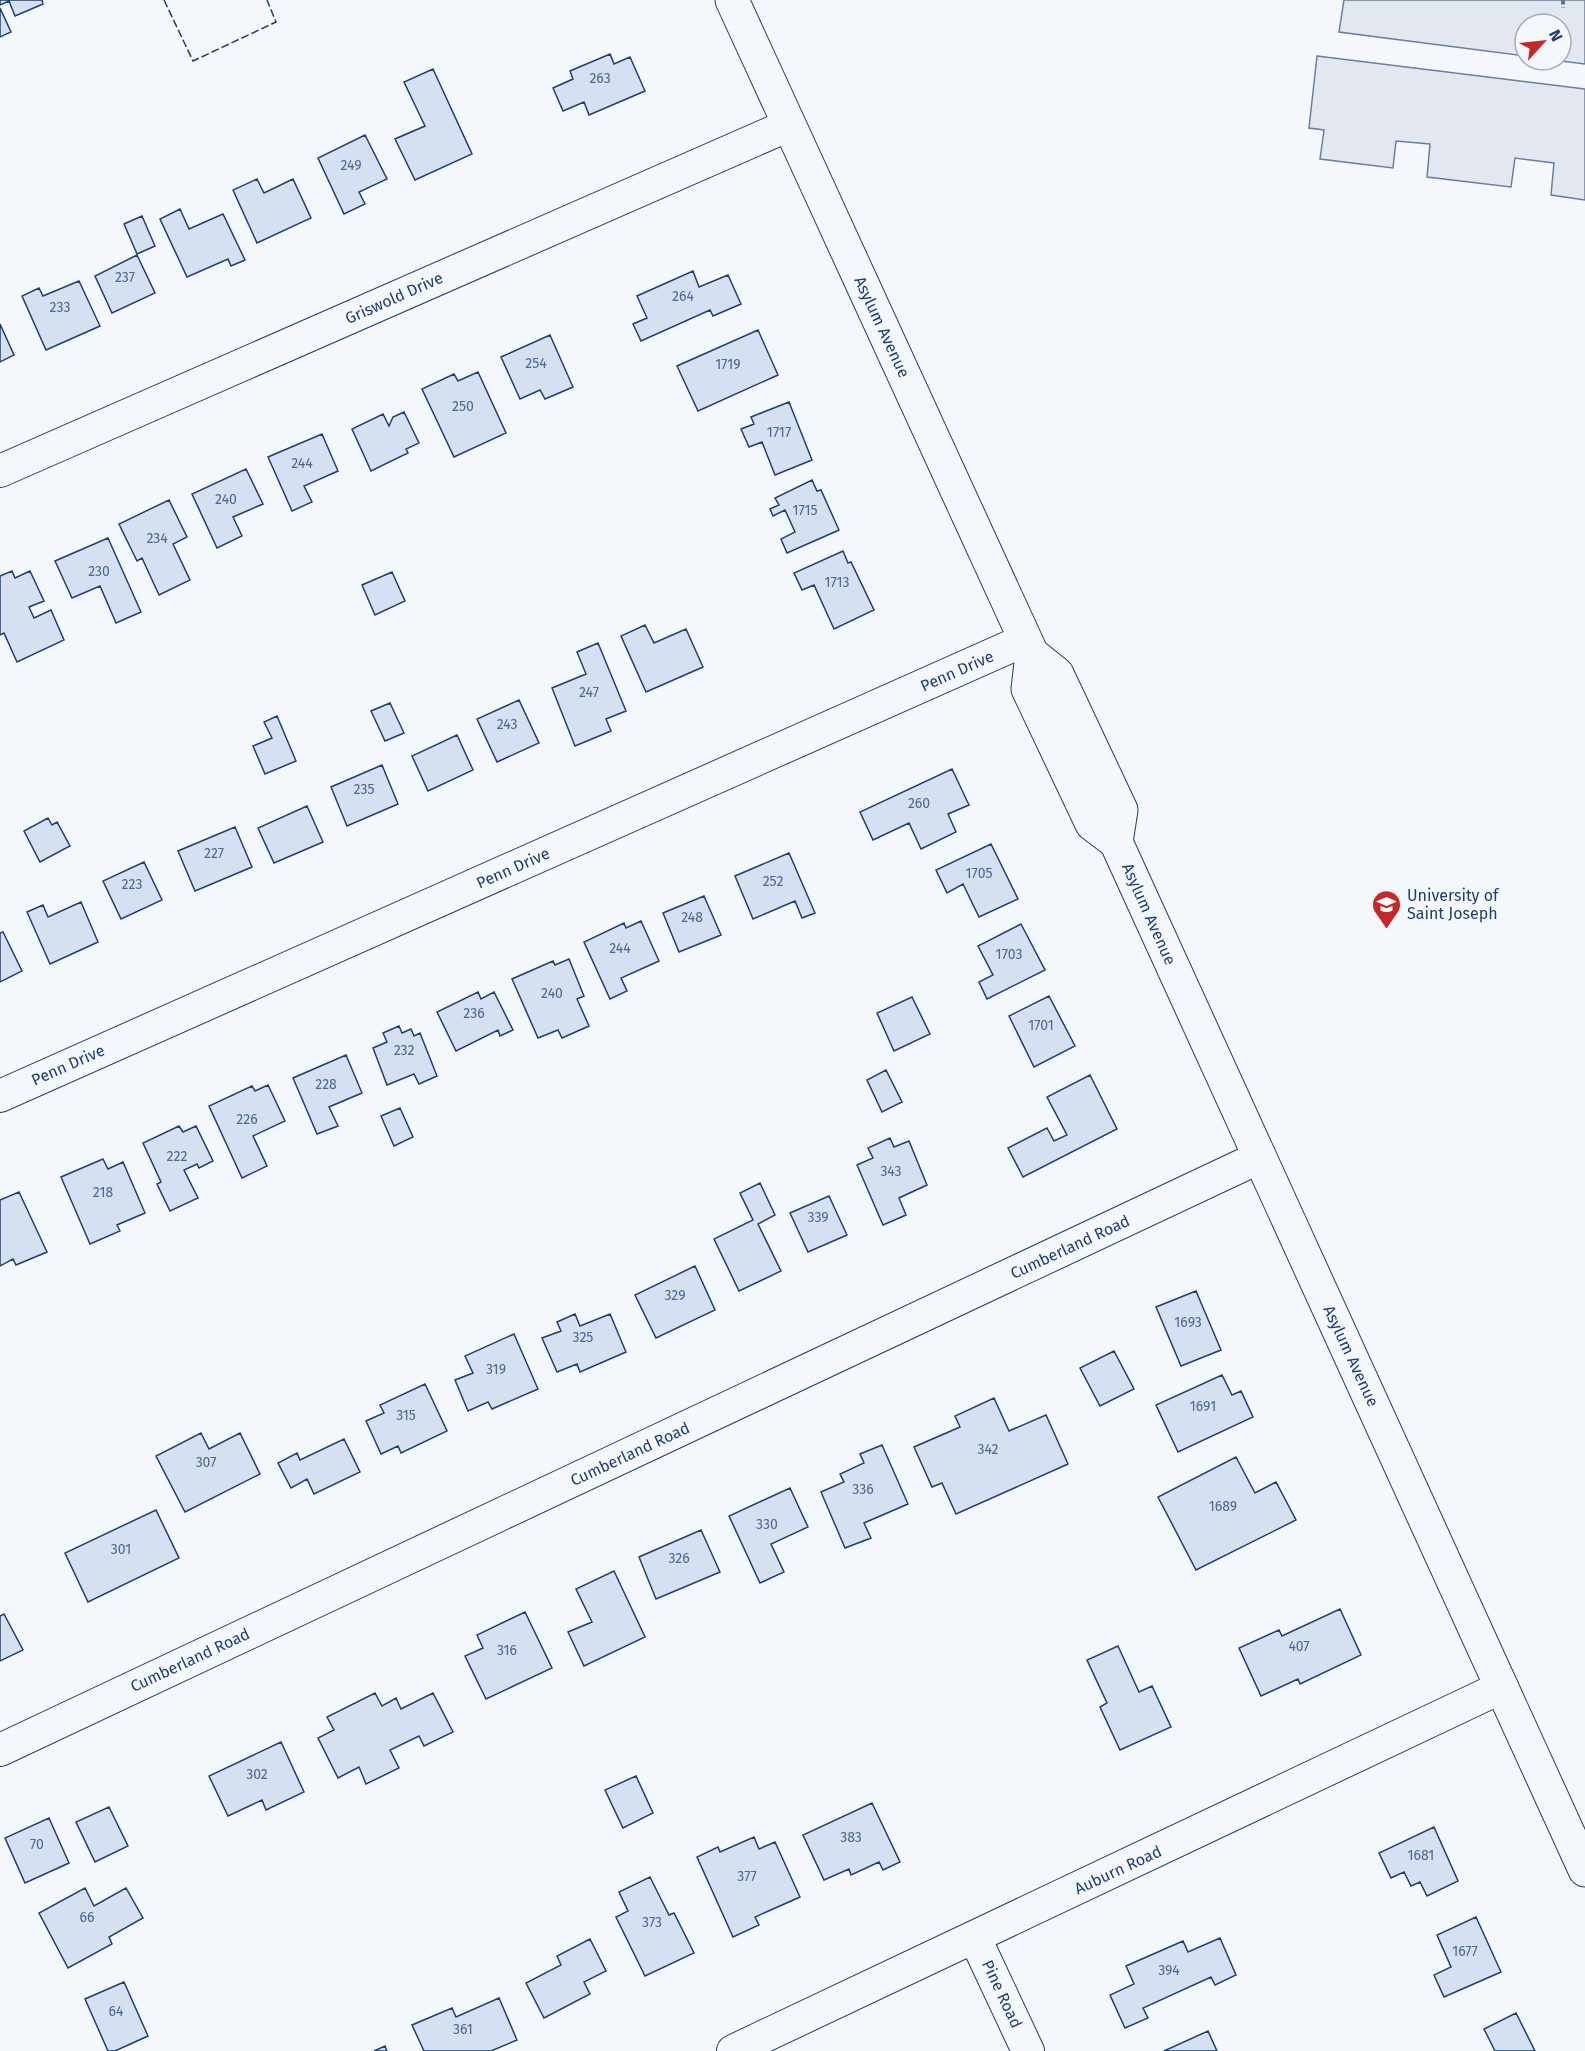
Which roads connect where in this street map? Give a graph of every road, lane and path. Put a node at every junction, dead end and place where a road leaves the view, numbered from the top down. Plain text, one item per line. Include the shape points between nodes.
1 (732, 0) edge
2 (1563, 0) edge
3 (1563, 8) dead end
4 (789, 124) junction
5 (0, 471) edge
6 (1028, 647) junction
7 (0, 1096) edge
8 (1260, 1158) junction
9 (1502, 1687) junction
10 (0, 1750) edge
11 (1585, 1870) edge
12 (975, 1938) junction
13 (733, 2051) edge
14 (1028, 2051) edge

1 - 4 main road, Asylum Avenue
2 - 3 path
4 - 5 street, Griswold Drive
4 - 6 main road, Asylum Avenue
6 - 7 street, Penn Drive
6 - 8 main road, Asylum Avenue via 1058,674 1121,810 1116,842
8 - 9 main road, Asylum Avenue
8 - 10 street, Cumberland Road
9 - 11 main road, Asylum Avenue
9 - 12 street, Auburn Road
12 - 13 street, Auburn Road
12 - 14 street, Pine Road

